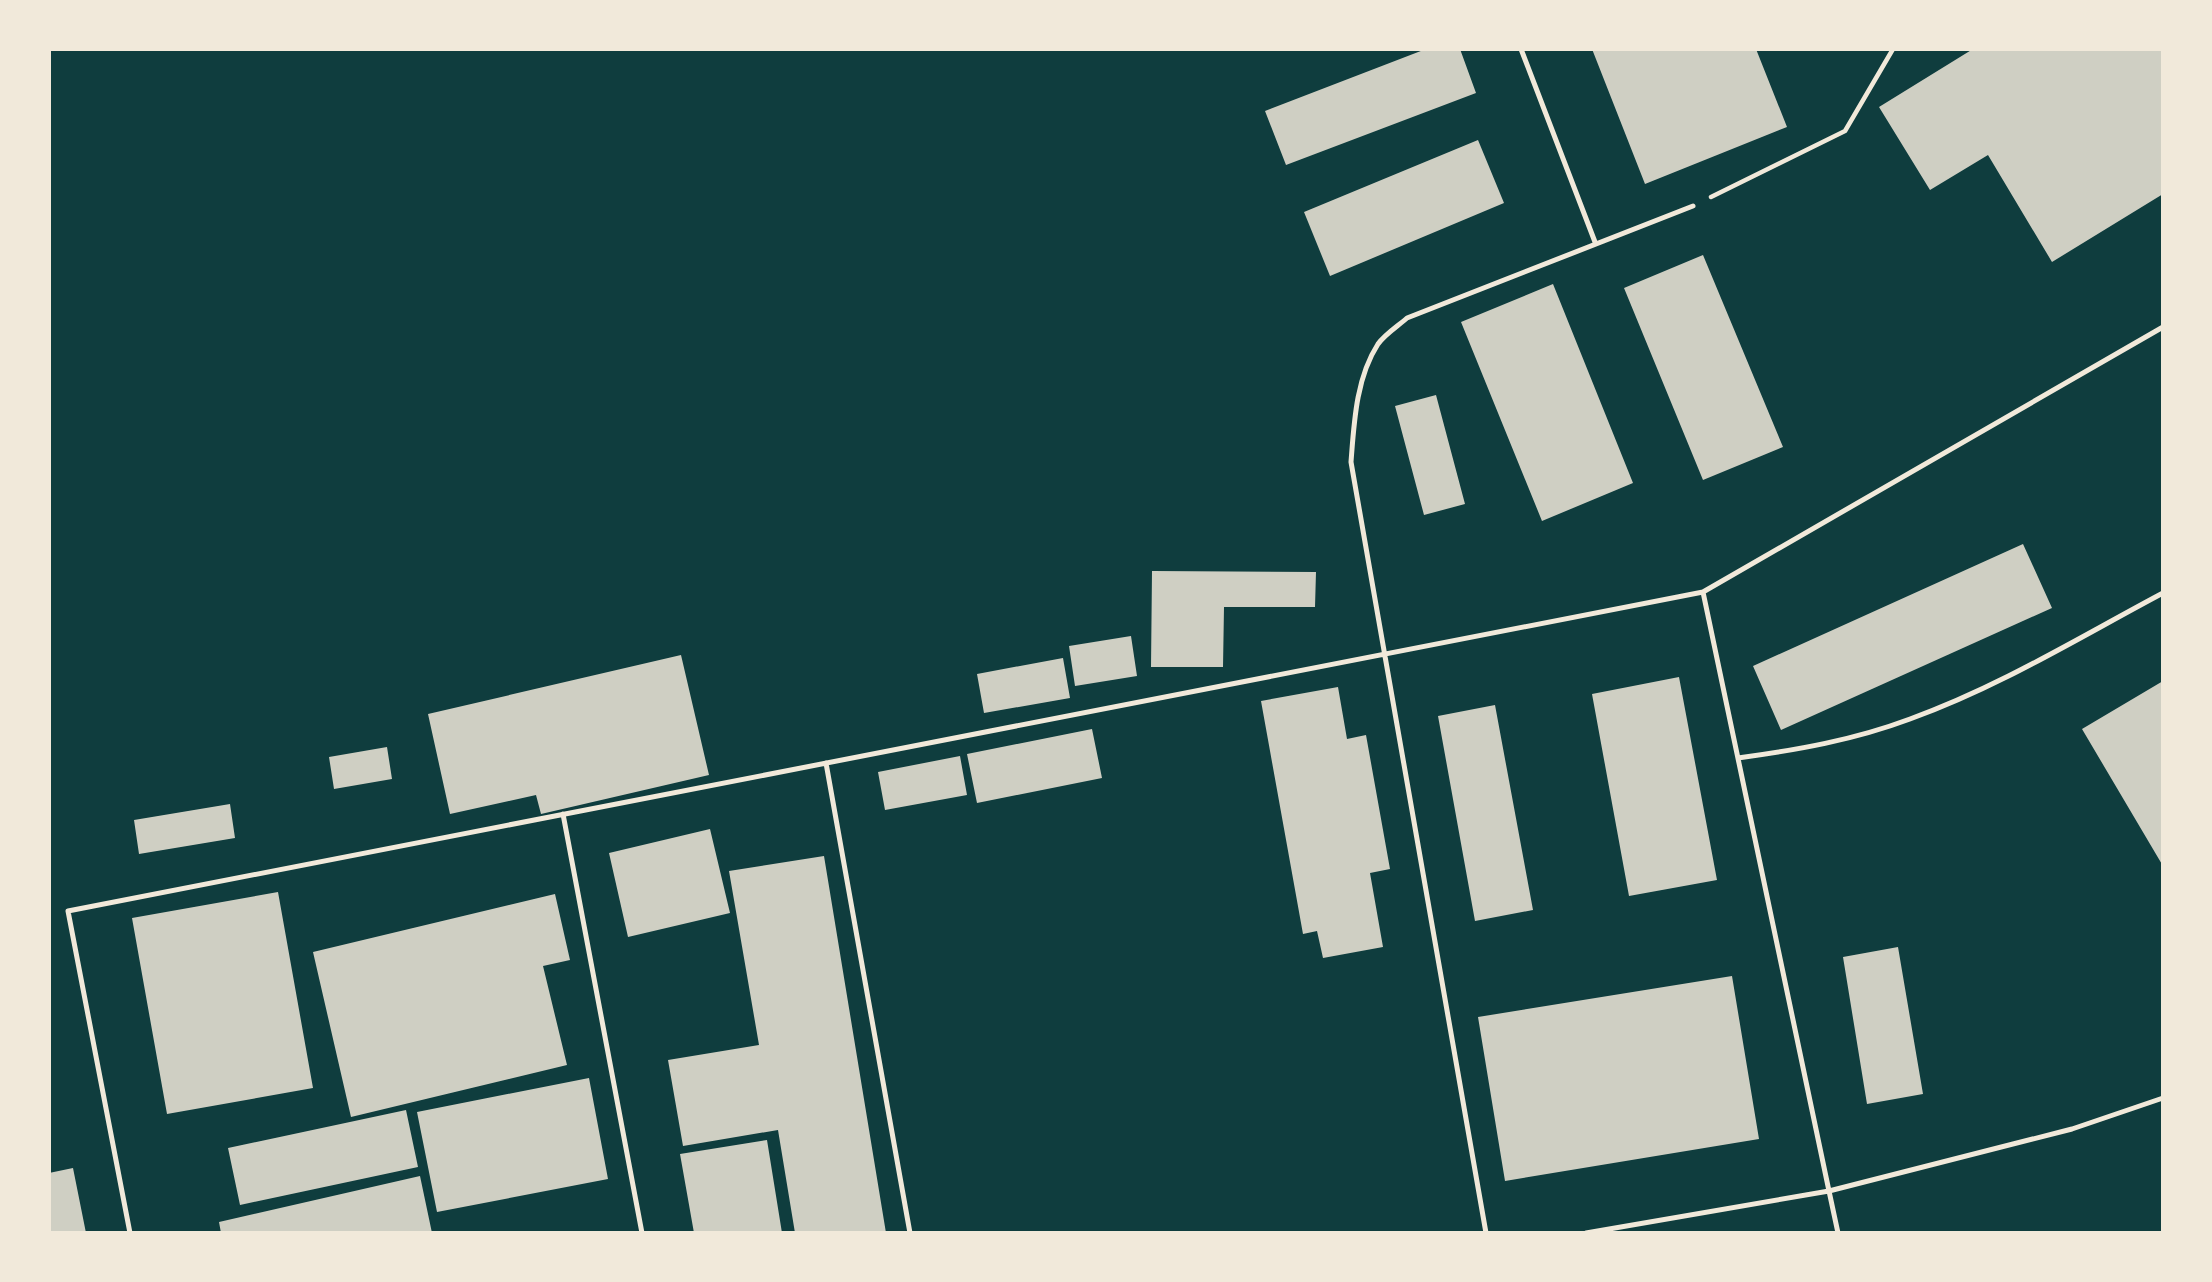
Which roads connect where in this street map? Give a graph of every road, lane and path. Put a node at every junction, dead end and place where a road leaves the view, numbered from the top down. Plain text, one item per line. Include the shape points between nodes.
1 (1521, 49) edge
2 (1893, 49) edge
3 (1693, 206) joint
4 (1595, 242) junction
5 (2163, 327) edge
6 (1703, 592) junction
7 (2163, 593) edge
8 (1383, 654) junction
9 (1738, 758) junction
10 (826, 763) junction
11 (564, 814) junction
12 (2163, 1098) edge
13 (1829, 1191) junction
14 (130, 1233) edge
15 (642, 1233) edge
16 (910, 1233) edge
17 (1486, 1233) edge
18 (1586, 1233) edge
19 (1838, 1233) edge

1 - 4 lane
2 - 3 path via 1844,131
3 - 4 lane
4 - 8 lane via 1407,318 1379,343 1363,376 1351,462
5 - 6 lane
6 - 8 lane
6 - 9 lane
7 - 9 lane via 2026,667 1909,720 1814,747
8 - 10 lane
8 - 17 lane
9 - 13 lane
10 - 11 lane
10 - 16 lane
11 - 14 lane via 68,911
11 - 15 lane
12 - 13 lane via 2072,1129
13 - 18 lane
13 - 19 lane

